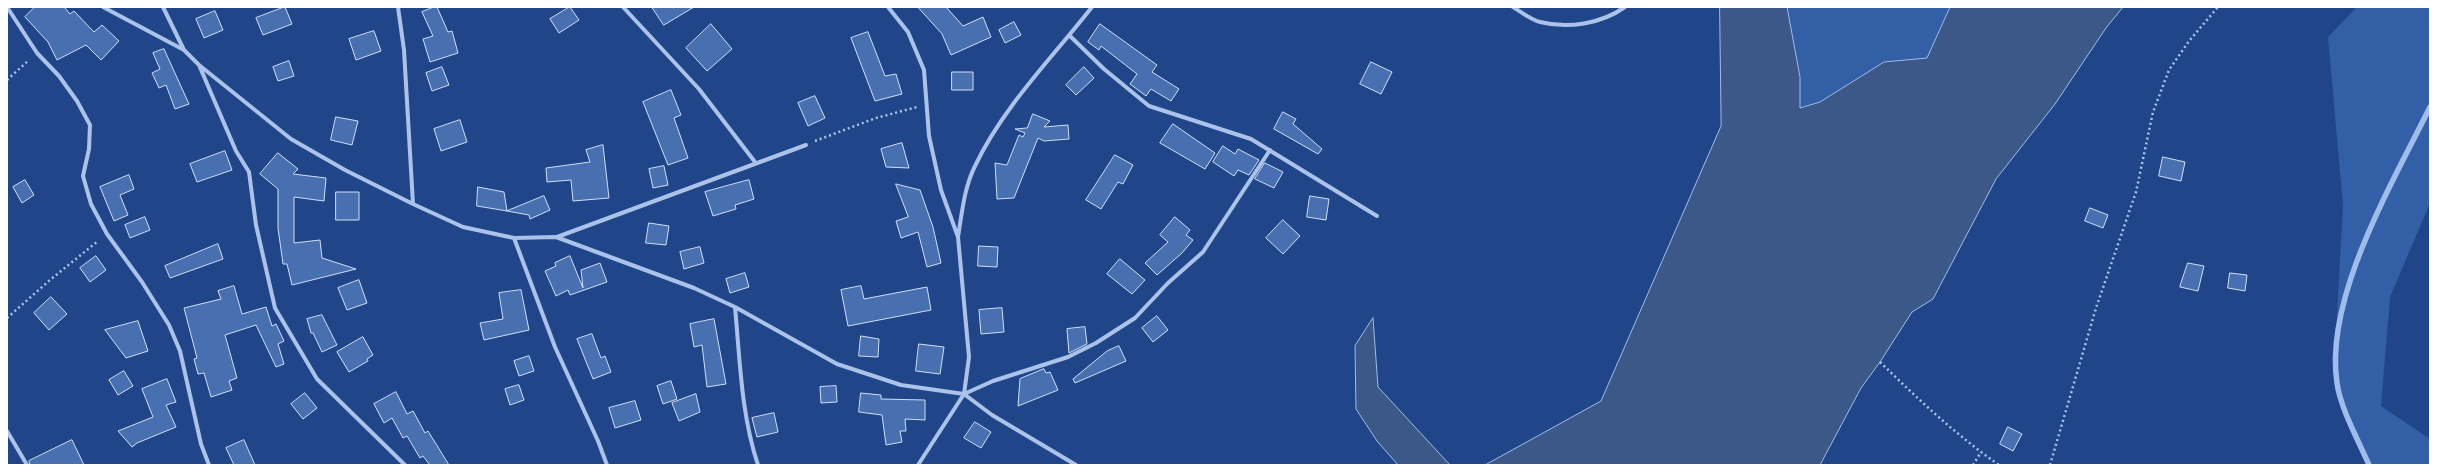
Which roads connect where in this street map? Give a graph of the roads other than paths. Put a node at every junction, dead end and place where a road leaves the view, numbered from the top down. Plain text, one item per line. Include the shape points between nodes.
1 (7, 7) edge
2 (103, 7) edge
3 (163, 7) edge
4 (398, 7) edge
5 (623, 7) edge
6 (888, 7) edge
7 (1092, 7) edge
8 (1513, 7) edge
9 (1625, 7) edge
10 (1070, 36) junction
11 (184, 50) junction
12 (199, 65) junction
13 (806, 145) road end
14 (1270, 150) junction
15 (755, 162) junction
16 (413, 204) junction
17 (1377, 216) dead end
18 (556, 237) junction
19 (958, 237) junction
20 (514, 238) junction
21 (735, 307) junction
22 (964, 394) junction
23 (7, 432) edge
24 (26, 465) edge
25 (209, 465) edge
26 (405, 465) edge
27 (607, 465) edge
28 (758, 465) edge
29 (918, 465) edge
30 (1076, 465) edge

1 - 25 street via 37,53 59,76 90,124 89,149 83,176 91,204 169,325 180,351 201,444
2 - 11 street
3 - 11 street
4 - 16 street via 404,50
5 - 15 street via 699,89
6 - 19 street via 908,32 924,70 929,136 941,190
7 - 10 street
8 - 9 street via 1538,22 1574,25 1612,16
10 - 14 street via 1104,69 1149,106 1251,138
10 - 19 street via 996,126 974,167 965,194
11 - 12 street
12 - 16 street via 291,139
12 - 26 street via 233,143 249,172 256,225 275,308 317,379
13 - 15 street
14 - 17 street
14 - 22 street via 1203,252 1168,283 1135,318 1096,343 1068,356 993,381
15 - 18 street
16 - 20 street via 463,227
18 - 20 street
18 - 21 street via 694,288
19 - 22 street via 969,357
20 - 27 street via 555,347
21 - 22 street via 837,364 900,385
21 - 28 street via 744,406 750,442
22 - 29 street
22 - 30 street via 992,415
23 - 24 street

